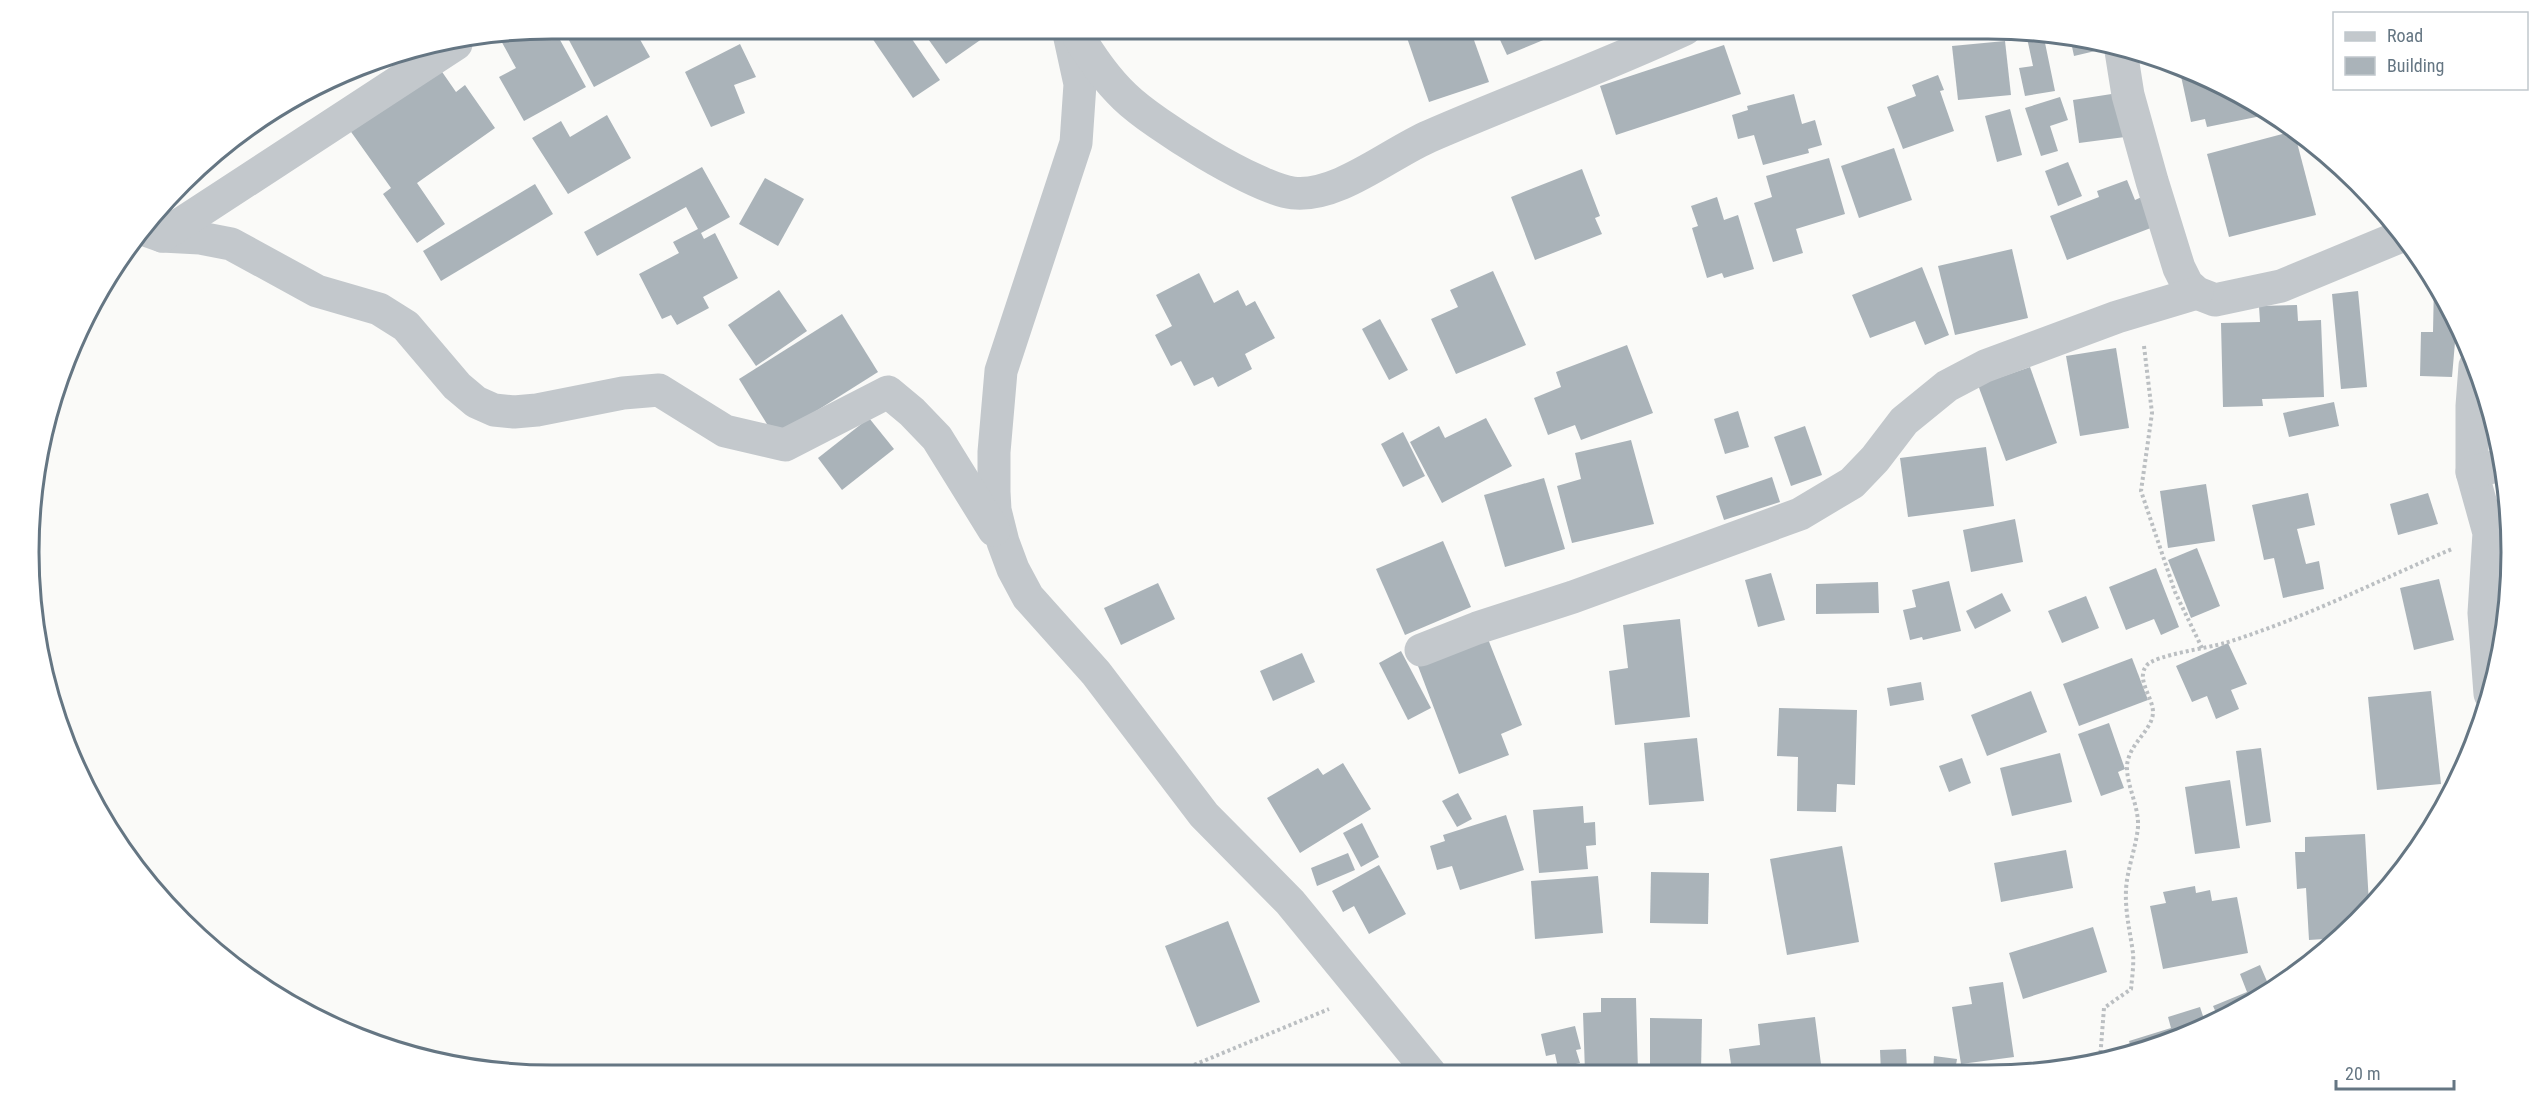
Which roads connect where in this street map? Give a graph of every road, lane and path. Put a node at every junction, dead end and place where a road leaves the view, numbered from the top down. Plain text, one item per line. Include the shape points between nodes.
1 (1077, 39) edge
2 (1081, 39) edge
3 (1661, 39) edge
4 (446, 50) edge
5 (2122, 56) edge
6 (155, 233) edge
7 (2394, 239) edge
8 (2197, 293) junction
9 (2117, 317) junction
10 (2474, 386) edge
11 (2487, 468) edge
12 (2489, 533) junction
13 (1003, 542) junction
14 (1421, 650) dead end
15 (2203, 650) junction
16 (2488, 666) edge
17 (1366, 994) junction
18 (2101, 1052) edge
19 (1194, 1065) edge
20 (1424, 1065) edge

1 - 13 street via 1080,84 1076,143 1001,371 994,492
2 - 3 street via 1093,60 1145,114 1252,180 1293,193 1314,192 1342,183 1428,137
4 - 6 street
5 - 8 street via 2128,95 2179,268
6 - 13 street via 225,243 317,291 379,309 406,326 457,386 476,402 494,410 537,410 659,390 725,431 785,445 888,392 937,438
7 - 8 street via 2281,286 2215,300
8 - 9 street
9 - 14 street via 1985,366 1947,386 1904,421 1852,483 1800,514
9 - 15 path via 2143,345 2152,413 2141,491 2175,592
10 - 11 street via 2472,406
11 - 12 street
12 - 15 path via 2260,631
12 - 16 street via 2484,613
13 - 17 street via 1028,597 1096,673 1204,815 1290,902
15 - 18 path via 2155,658 2143,672 2153,713 2130,751 2127,768 2138,827 2126,888 2133,956 2131,989 2104,1008
17 - 19 path
17 - 20 street

